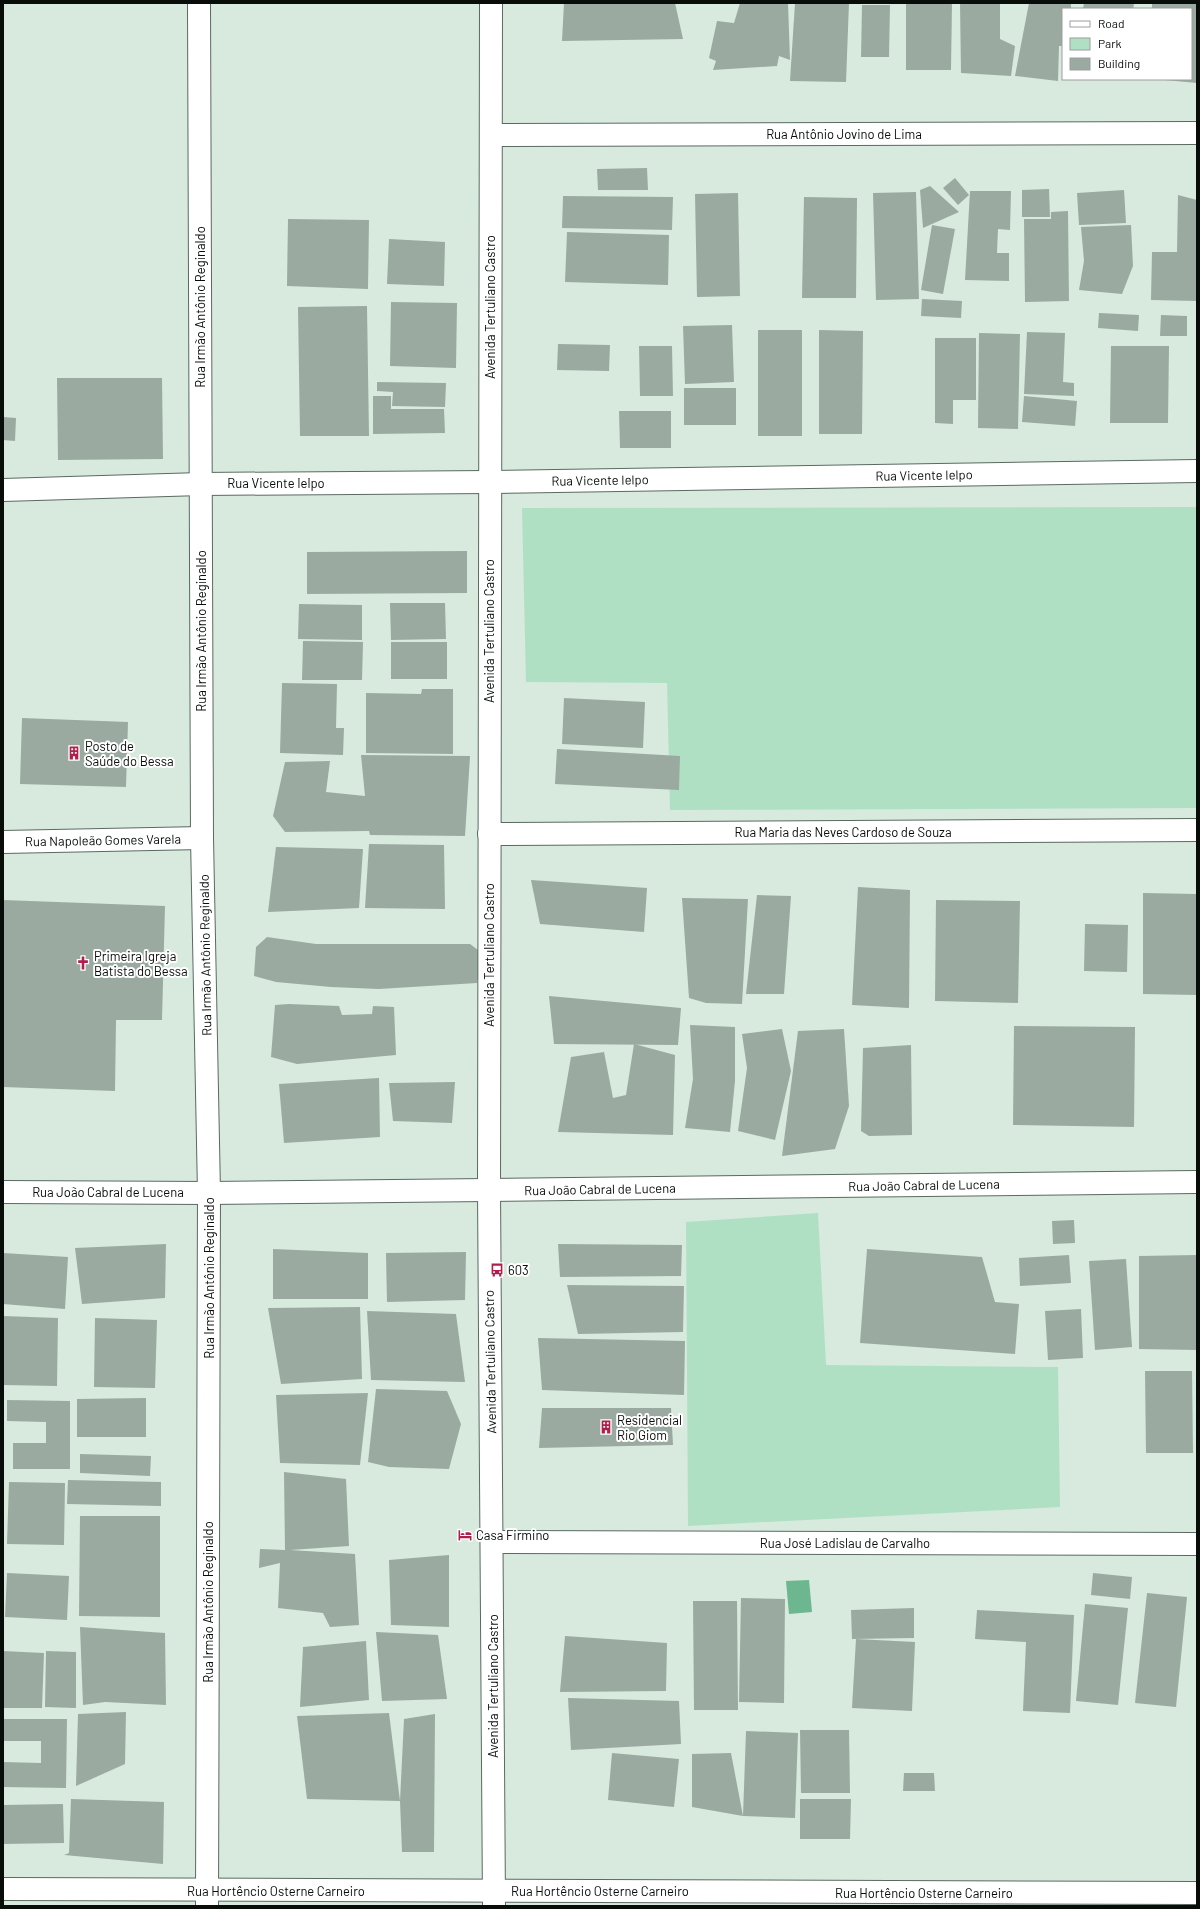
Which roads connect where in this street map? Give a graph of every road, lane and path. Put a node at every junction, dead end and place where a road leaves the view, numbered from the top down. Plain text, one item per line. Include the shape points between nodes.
1 (199, 3) edge
2 (491, 3) edge
3 (1197, 133) edge
4 (491, 134) junction
5 (1197, 471) edge
6 (489, 482) junction
7 (201, 484) junction
8 (3, 490) edge
9 (1197, 830) edge
10 (489, 834) junction
11 (202, 838) junction
12 (3, 842) edge
13 (1197, 1182) edge
14 (489, 1190) junction
15 (3, 1192) edge
16 (209, 1193) junction
17 (492, 1542) junction
18 (1197, 1544) edge
19 (3, 1889) edge
20 (1197, 1893) edge
21 (206, 1898) edge
22 (494, 1899) edge

1 - 7 street, Rua Irmão Antônio Reginaldo
2 - 4 street, Avenida Tertuliano Castro
3 - 4 street, Rua Antônio Jovino de Lima
4 - 6 street, Avenida Tertuliano Castro
5 - 6 street, Rua Vicente Ielpo
6 - 7 street, Rua Vicente Ielpo
6 - 10 street, Avenida Tertuliano Castro
7 - 8 street, Rua Vicente Ielpo
7 - 11 street, Rua Irmão Antônio Reginaldo
9 - 10 street, Rua Maria das Neves Cardoso de Souza
10 - 14 street, Avenida Tertuliano Castro
11 - 12 street, Rua Napoleão Gomes Varela
11 - 16 street, Rua Irmão Antônio Reginaldo
13 - 14 street, Rua João Cabral de Lucena
14 - 16 street, Rua João Cabral de Lucena
14 - 17 street, Avenida Tertuliano Castro
15 - 16 street, Rua João Cabral de Lucena
16 - 21 street, Rua Irmão Antônio Reginaldo
17 - 18 street, Rua José Ladislau de Carvalho
17 - 22 street, Avenida Tertuliano Castro
19 - 21 street, Rua Hortêncio Osterne Carneiro
20 - 22 street, Rua Hortêncio Osterne Carneiro
21 - 22 street, Rua Hortêncio Osterne Carneiro

